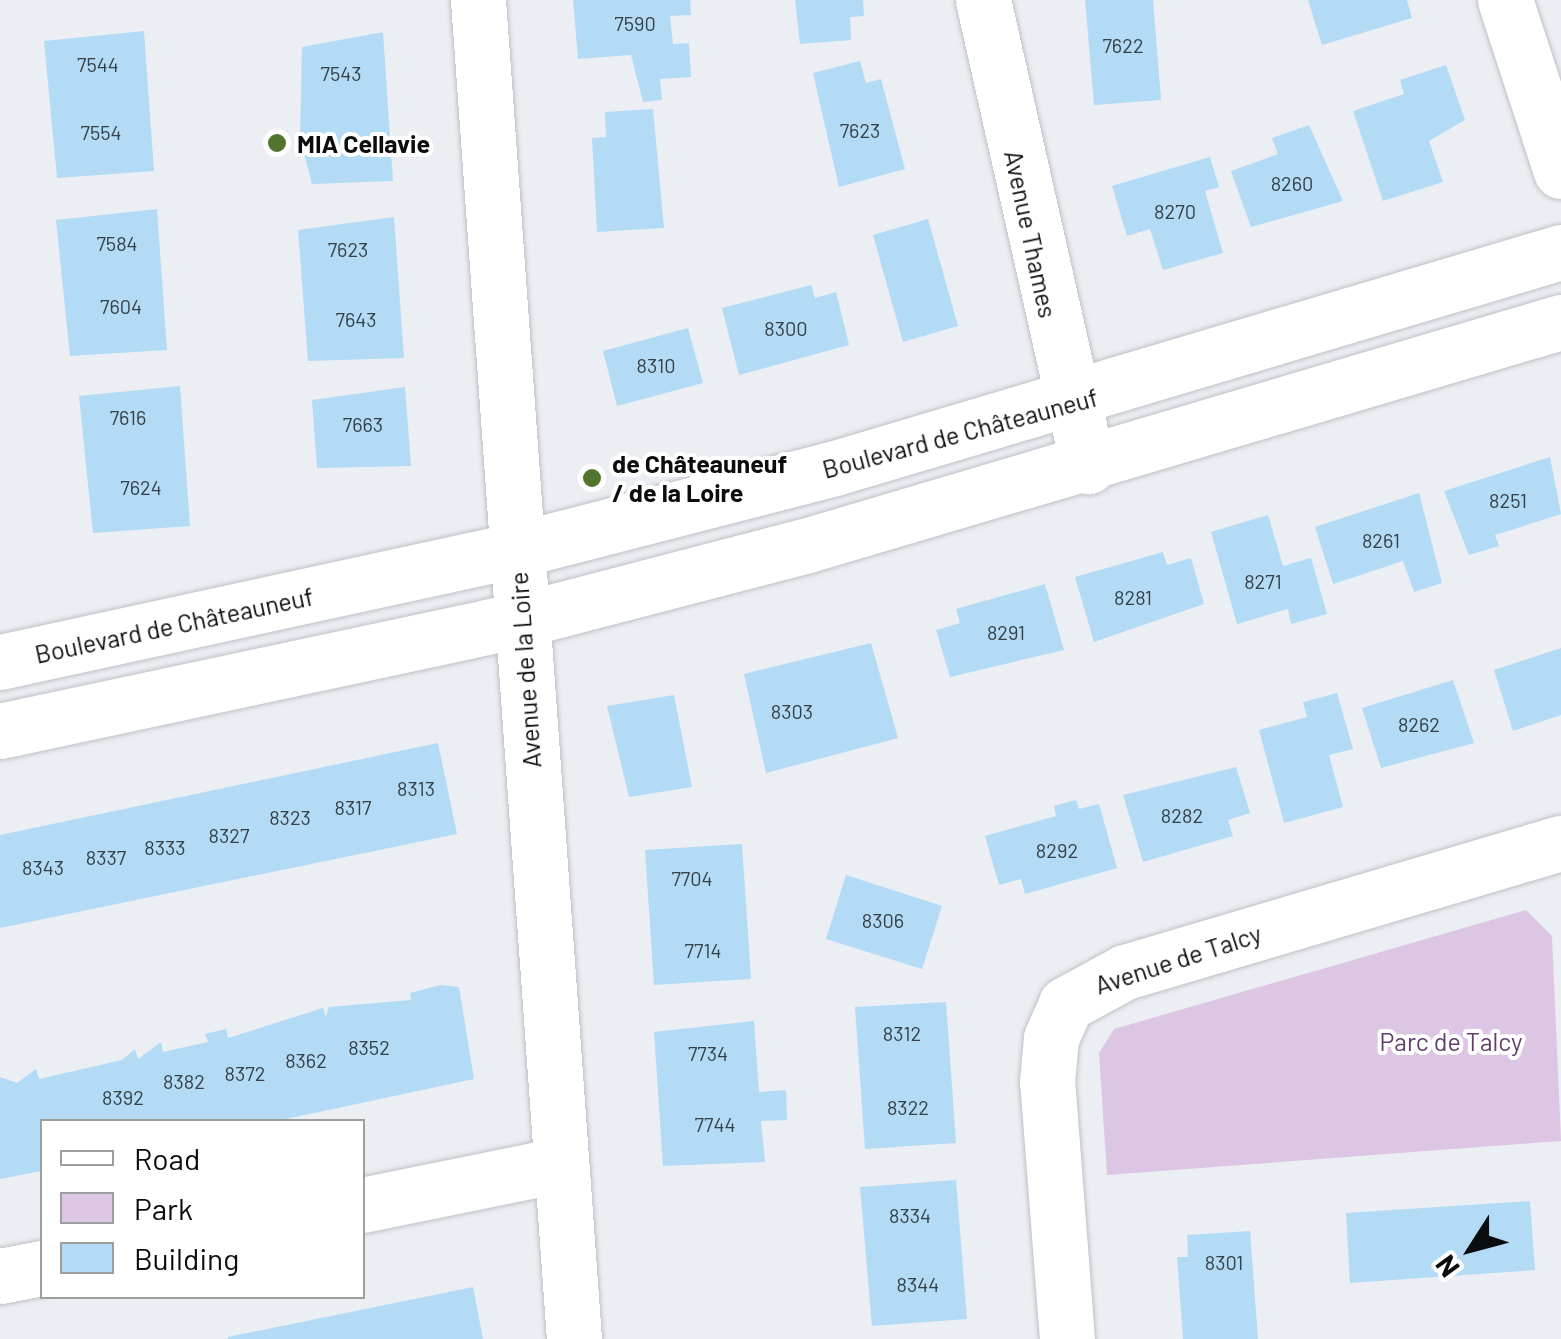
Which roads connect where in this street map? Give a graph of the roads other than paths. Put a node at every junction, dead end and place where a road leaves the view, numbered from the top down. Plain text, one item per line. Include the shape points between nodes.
1 (478, 0) edge
2 (983, 0) edge
3 (1505, 0) edge
4 (1561, 170) edge
5 (1561, 252) edge
6 (1561, 322) edge
7 (1070, 405) junction
8 (1088, 466) junction
9 (516, 550) junction
10 (524, 619) junction
11 (0, 662) edge
12 (0, 727) edge
13 (1561, 843) edge
14 (560, 1165) junction
15 (365, 1204) edge
16 (40, 1268) edge
17 (0, 1276) edge
18 (574, 1339) edge
19 (1066, 1339) edge

1 - 9 street, Avenue de la Loire
2 - 7 street, Avenue Thames
3 - 4 street
5 - 7 street, Boulevard de Châteauneuf
6 - 8 street
7 - 8 street, Avenue Thames
7 - 9 street, Boulevard de Châteauneuf
8 - 10 street
9 - 10 street, Avenue de la Loire
9 - 11 street, Boulevard de Châteauneuf
10 - 12 street
10 - 14 street, Avenue de la Loire
13 - 19 street, Avenue de Talcy via 1125,972 1066,1004 1047,1082
14 - 15 street
14 - 18 street, Avenue de la Loire
16 - 17 street

